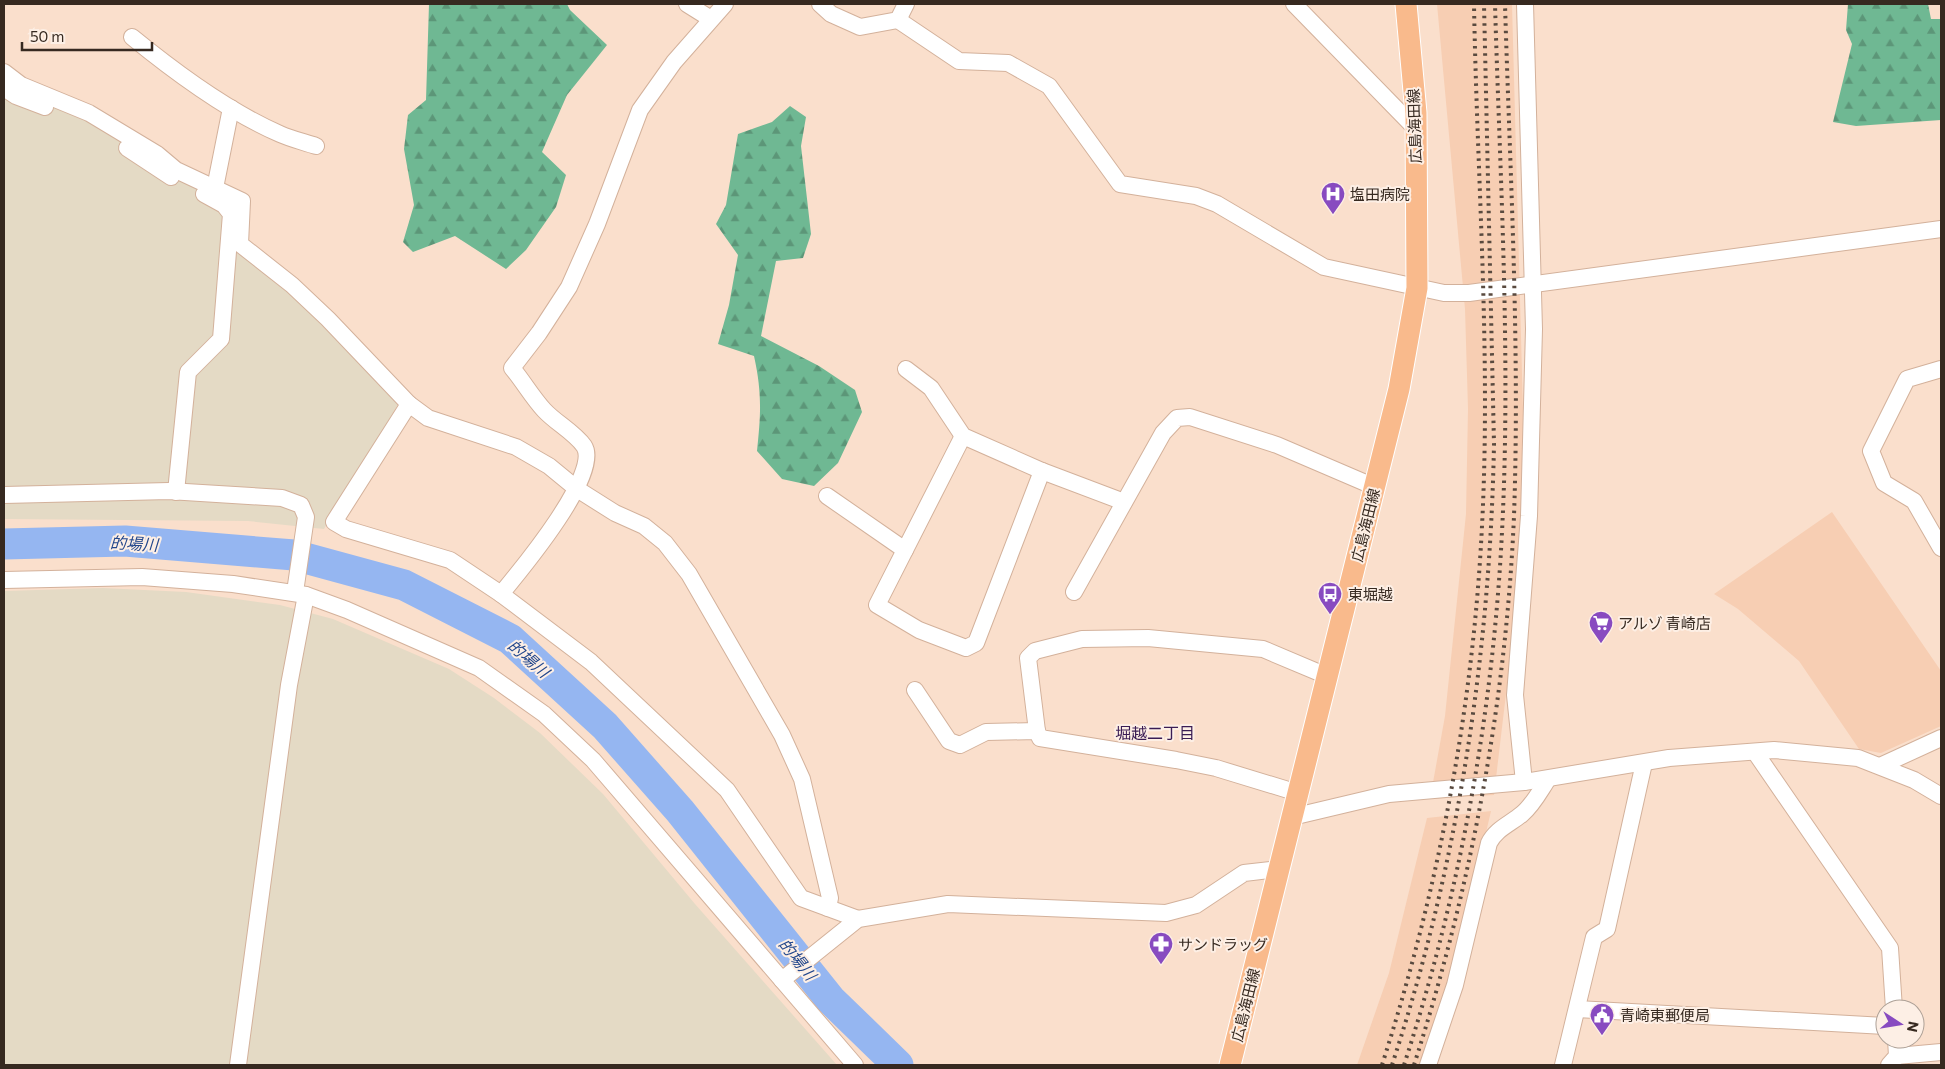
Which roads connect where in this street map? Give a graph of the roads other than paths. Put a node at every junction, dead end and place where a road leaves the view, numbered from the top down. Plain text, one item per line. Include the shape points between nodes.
1 (687, 4) edge
2 (725, 4) edge
3 (820, 4) edge
4 (906, 4) edge
5 (1294, 4) edge
6 (1406, 4) edge
7 (1525, 4) edge
8 (711, 19) junction
9 (898, 20) junction
10 (132, 37) dead end
11 (4, 72) edge
12 (4, 88) edge
13 (231, 108) junction
14 (1416, 130) junction
15 (316, 146) dead end
16 (215, 188) junction
17 (1941, 229) edge
18 (1533, 283) junction
19 (1417, 288) junction
20 (906, 369) dead end
21 (1941, 369) edge
22 (409, 404) junction
23 (963, 436) junction
24 (1042, 471) junction
25 (1375, 487) junction
26 (577, 489) junction
27 (176, 492) junction
28 (4, 495) edge
29 (827, 496) dead end
30 (1124, 502) junction
31 (1941, 548) edge
32 (905, 550) junction
33 (4, 580) edge
34 (299, 587) junction
35 (1074, 592) dead end
36 (502, 594) junction
37 (1327, 676) junction
38 (916, 690) dead end
39 (1037, 731) junction
40 (1941, 738) edge
41 (1755, 752) junction
42 (1644, 762) junction
43 (1880, 766) junction
44 (1548, 779) junction
45 (1524, 782) junction
46 (1298, 794) junction
47 (1941, 796) edge
48 (1292, 817) junction
49 (1279, 869) junction
50 (828, 908) junction
51 (858, 919) junction
52 (782, 980) junction
53 (1893, 999) edge
54 (1577, 1009) junction
55 (1875, 1025) edge
56 (1941, 1052) edge
57 (1893, 1061) edge
58 (238, 1065) edge
59 (855, 1065) edge
60 (1230, 1065) edge
61 (1428, 1065) edge
62 (1563, 1065) edge

1 - 8 street
2 - 8 street
3 - 9 street via 831,14 860,27
4 - 9 street
5 - 14 street
6 - 14 main road, 広島海田線
7 - 18 street
8 - 26 street via 674,62 640,110 597,224 569,287 512,368 544,410 584,446 588,457
9 - 19 street via 959,62 1008,62 1050,86 1120,184 1196,196 1217,204 1324,267
10 - 13 street
11 - 16 street via 21,86 89,113 157,154 176,170
12 - 27 street via 16,96 80,121 224,205 231,214 221,339 188,372
13 - 15 street via 280,134
13 - 16 street
14 - 19 main road, 広島海田線
16 - 22 street via 242,201 240,244 292,285 328,319
17 - 18 street
18 - 19 street via 1469,293 1444,294
18 - 45 street via 1534,376 1529,516 1515,695
19 - 25 main road, 広島海田線 via 1399,389
20 - 23 street via 931,388
21 - 31 street via 1907,379 1871,451 1884,483 1914,501
22 - 26 street via 428,418 516,448 548,466
22 - 36 street via 334,522 346,529 450,560
23 - 24 street
23 - 32 street
24 - 30 street
24 - 32 street via 976,643 966,648 919,630 877,605
25 - 30 street via 1278,445 1190,417 1177,418 1162,433
25 - 37 main road, 広島海田線
26 - 36 street
26 - 50 street via 615,513 644,526 665,543 689,574 782,735 802,779 830,898
27 - 28 street
27 - 34 street via 282,498 301,505 306,517
29 - 32 street
30 - 35 street
33 - 34 street via 142,577
34 - 52 street via 479,668 544,714 593,760
34 - 58 street via 289,686
36 - 50 street via 591,662 727,790 801,898
37 - 39 street via 1263,649 1148,638 1082,639 1035,651 1028,658
37 - 46 main road, 広島海田線
38 - 39 street via 949,741 954,743 960,745 986,732
39 - 46 street via 1040,738 1184,761
40 - 43 street
41 - 42 street
41 - 43 street via 1774,750 1858,758
41 - 53 street via 1890,948
42 - 44 street
42 - 54 street via 1607,928 1594,937
43 - 47 street
44 - 45 street
44 - 61 street via 1533,803 1497,832 1489,843 1455,985
45 - 48 street via 1389,794
46 - 48 main road, 広島海田線
48 - 49 main road, 広島海田線
49 - 51 street via 1244,873 1196,905 1166,912 948,904
49 - 60 main road, 広島海田線
50 - 51 street
51 - 52 street
52 - 59 street
54 - 55 street
54 - 62 street
56 - 57 street

